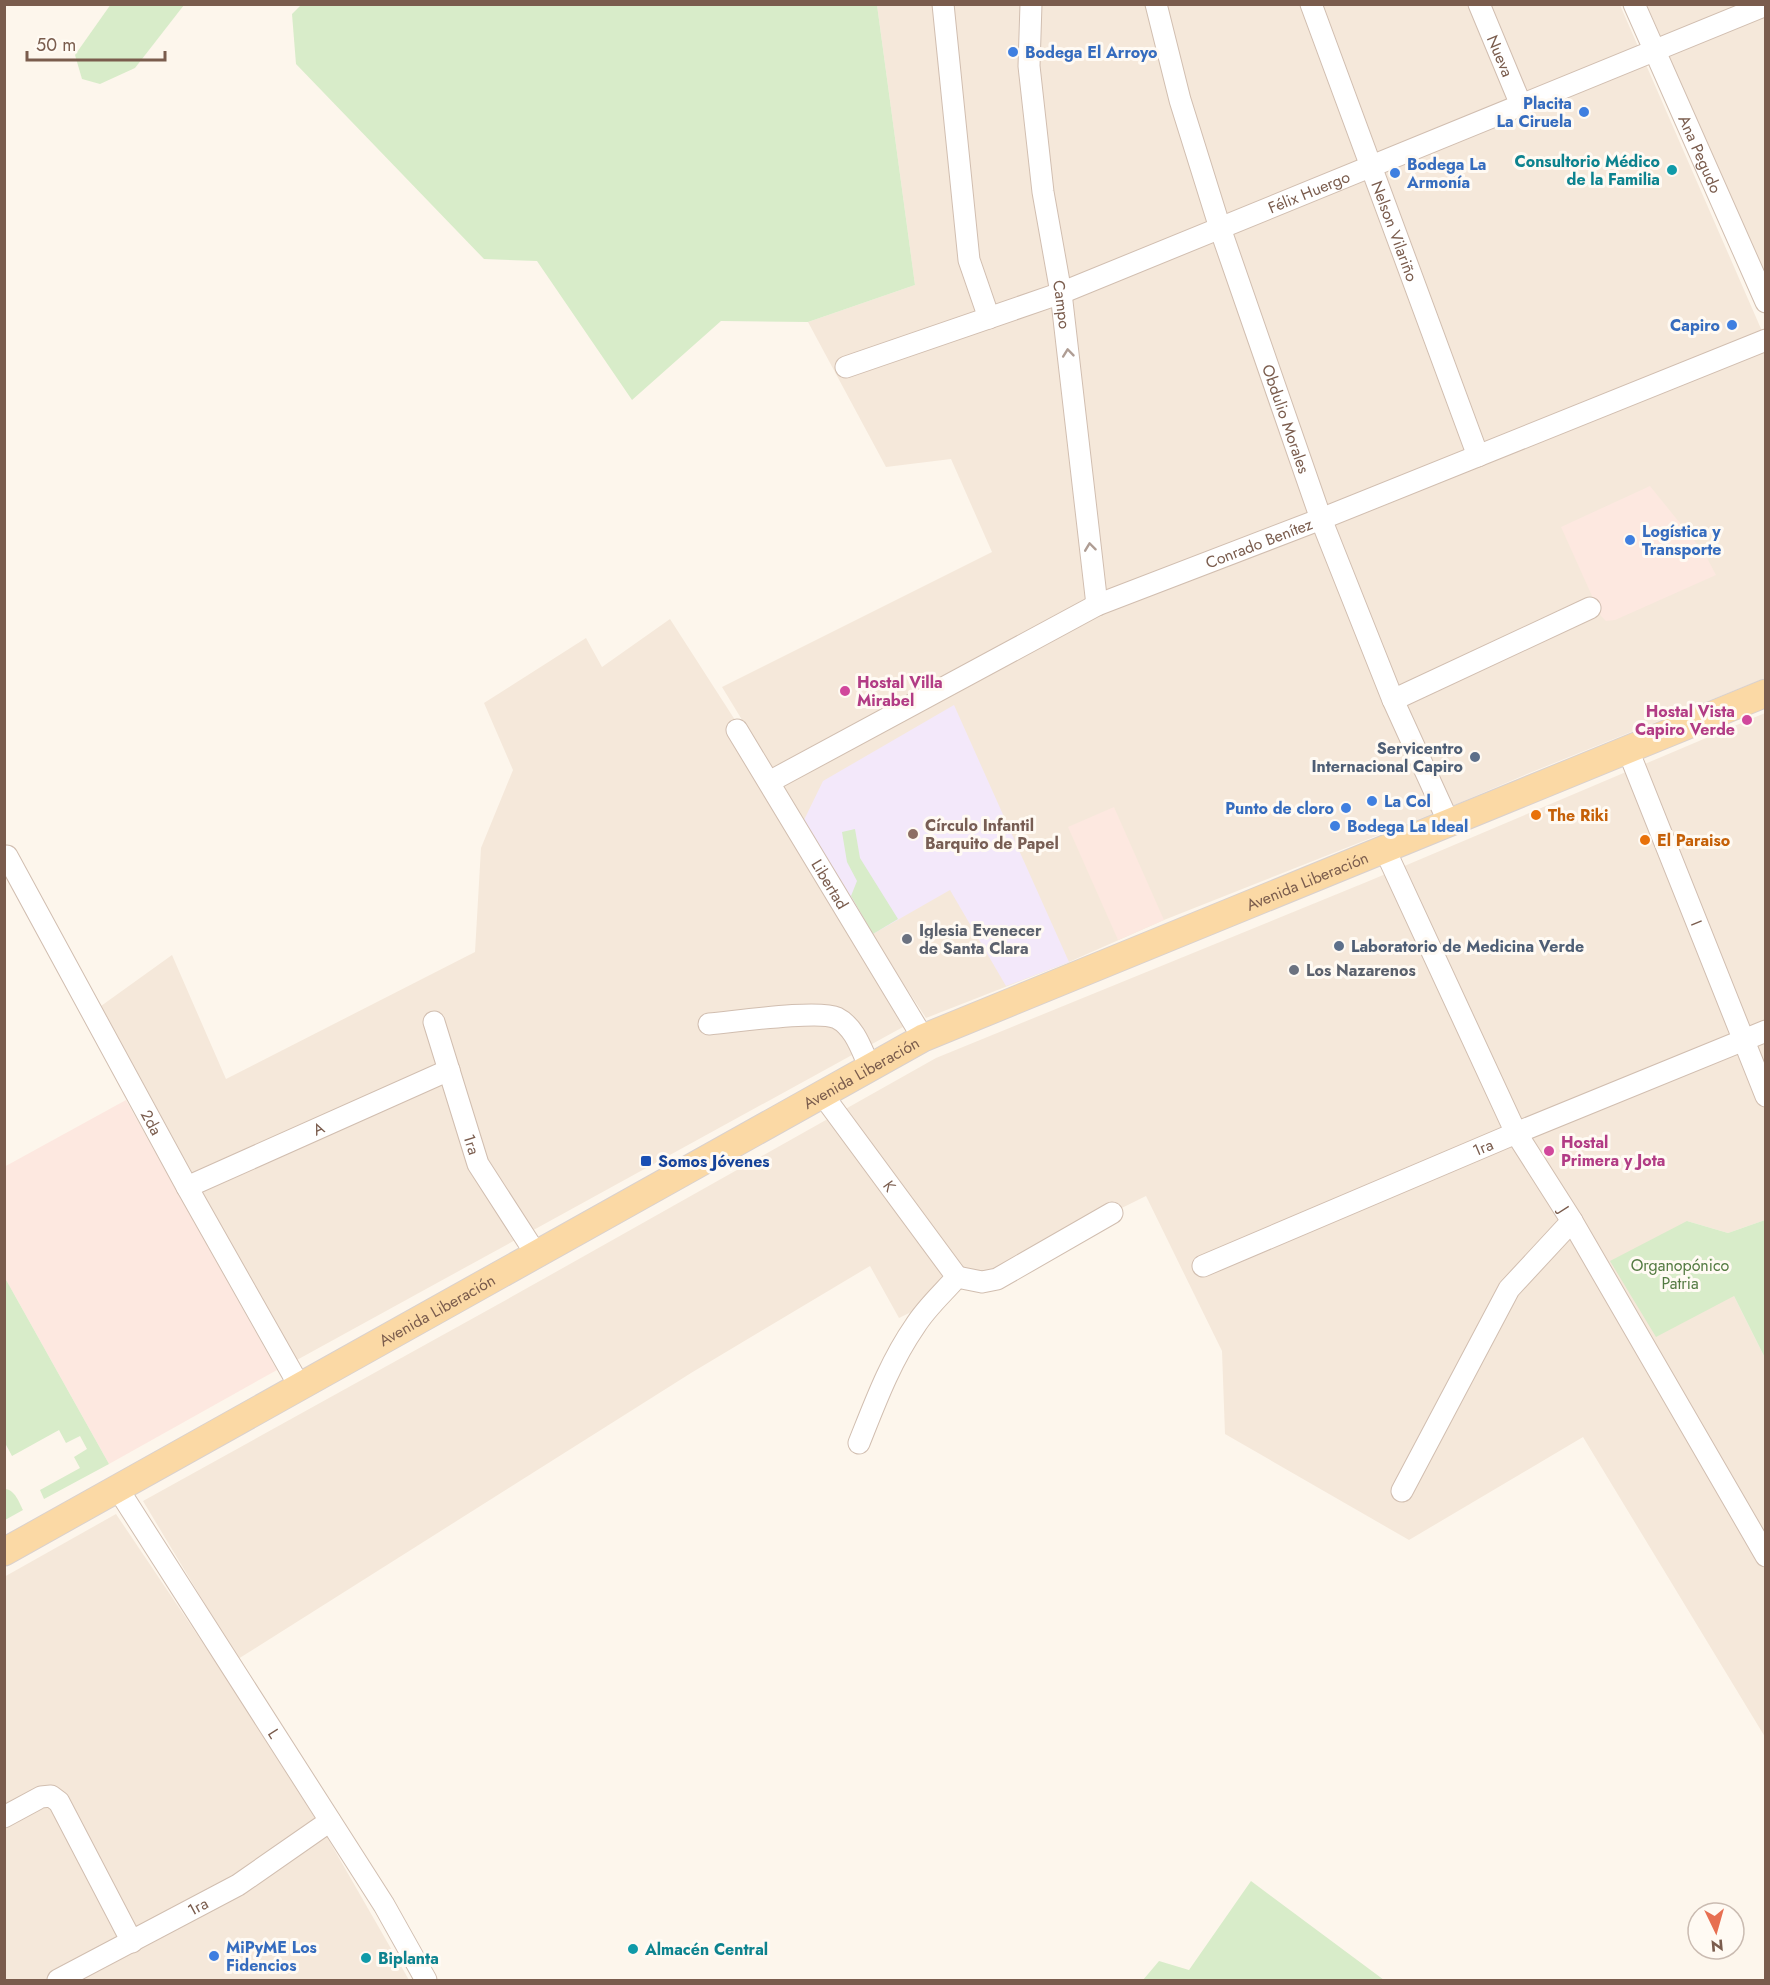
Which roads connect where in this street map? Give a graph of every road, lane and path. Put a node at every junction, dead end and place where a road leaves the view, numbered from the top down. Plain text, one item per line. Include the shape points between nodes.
1 (943, 4) edge
2 (1031, 4) edge
3 (1156, 4) edge
4 (1311, 4) edge
5 (1479, 4) edge
6 (1634, 4) edge
7 (1766, 5) edge
8 (1654, 50) junction
9 (1521, 105) junction
10 (1370, 167) junction
11 (1220, 228) junction
12 (1061, 293) junction
13 (1766, 302) edge
14 (989, 318) junction
15 (1766, 340) edge
16 (846, 367) dead end
17 (1478, 456) junction
18 (1321, 519) junction
19 (1097, 605) junction
20 (1590, 608) dead end
21 (1766, 693) edge
22 (1393, 700) junction
23 (737, 730) dead end
24 (1628, 750) junction
25 (769, 782) junction
26 (1449, 823) junction
27 (1385, 850) junction
28 (7, 856) dead end
29 (434, 1022) dead end
30 (709, 1024) dead end
31 (1766, 1031) edge
32 (923, 1038) junction
33 (1743, 1040) junction
34 (870, 1068) junction
35 (449, 1070) junction
36 (822, 1094) junction
37 (1766, 1096) edge
38 (1516, 1133) junction
39 (187, 1187) junction
40 (1112, 1213) dead end
41 (1572, 1221) junction
42 (536, 1254) junction
43 (1203, 1266) dead end
44 (957, 1276) junction
45 (300, 1387) junction
46 (859, 1443) dead end
47 (118, 1489) junction
48 (1401, 1491) dead end
49 (1758, 1527) edge
50 (4, 1552) edge
51 (1766, 1556) edge
52 (4, 1817) edge
53 (330, 1821) junction
54 (132, 1942) junction
55 (418, 1977) edge
56 (58, 1980) edge

1 - 14 street via 969,260
2 - 12 street, Campo via 1029,66 1043,192
3 - 11 street, Obdulio Morales via 1180,100
4 - 10 street, Nelson Vilariño
5 - 9 street, Nueva
6 - 8 street, Ana Pegudo
7 - 8 street, Félix Huergo
8 - 9 street, Félix Huergo
8 - 13 street, Ana Pegudo
9 - 10 street, Félix Huergo
10 - 11 street, Félix Huergo
10 - 17 street, Nelson Vilariño
11 - 12 street, Félix Huergo
11 - 18 street, Obdulio Morales
12 - 14 street, Félix Huergo
19 -> 12 street, Campo
14 - 16 street, Félix Huergo
15 - 17 street, Conrado Benítez
17 - 18 street, Conrado Benítez
18 - 19 street, Conrado Benítez
18 - 22 street, Obdulio Morales
19 - 25 street, Conrado Benítez
20 - 22 street
21 - 24 main road, Avenida Liberación
22 - 26 street, Obdulio Morales
23 - 25 street, Libertad
24 - 26 main road, Avenida Liberación
24 - 33 street, I
25 - 32 street, Libertad
26 - 27 main road, Avenida Liberación
27 - 32 main road, Avenida Liberación
27 - 38 street, J
28 - 39 street, 2da
29 - 35 street, 1ra
30 - 34 street via 817,1014 837,1018 851,1030
31 - 33 street, 1ra
32 - 34 main road, Avenida Liberación
33 - 37 street, I
33 - 38 street, 1ra
34 - 36 main road, Avenida Liberación
35 - 39 street, A
35 - 42 street, 1ra via 478,1164
36 - 42 main road, Avenida Liberación
36 - 44 street, K
38 - 41 street, J
38 - 43 street, 1ra
39 - 45 street, 2da
40 - 44 street via 997,1280 982,1282
41 - 48 street via 1509,1289
41 - 49 street, J
42 - 45 main road, Avenida Liberación
44 - 46 street via 907,1339
45 - 47 main road, Avenida Liberación
47 - 50 main road, Avenida Liberación
47 - 53 street, L
49 - 51 street, J
52 - 54 street via 41,1797 51,1796 59,1802
53 - 54 street, 1ra via 238,1885
53 - 55 street, L via 384,1905
54 - 56 street, 1ra

